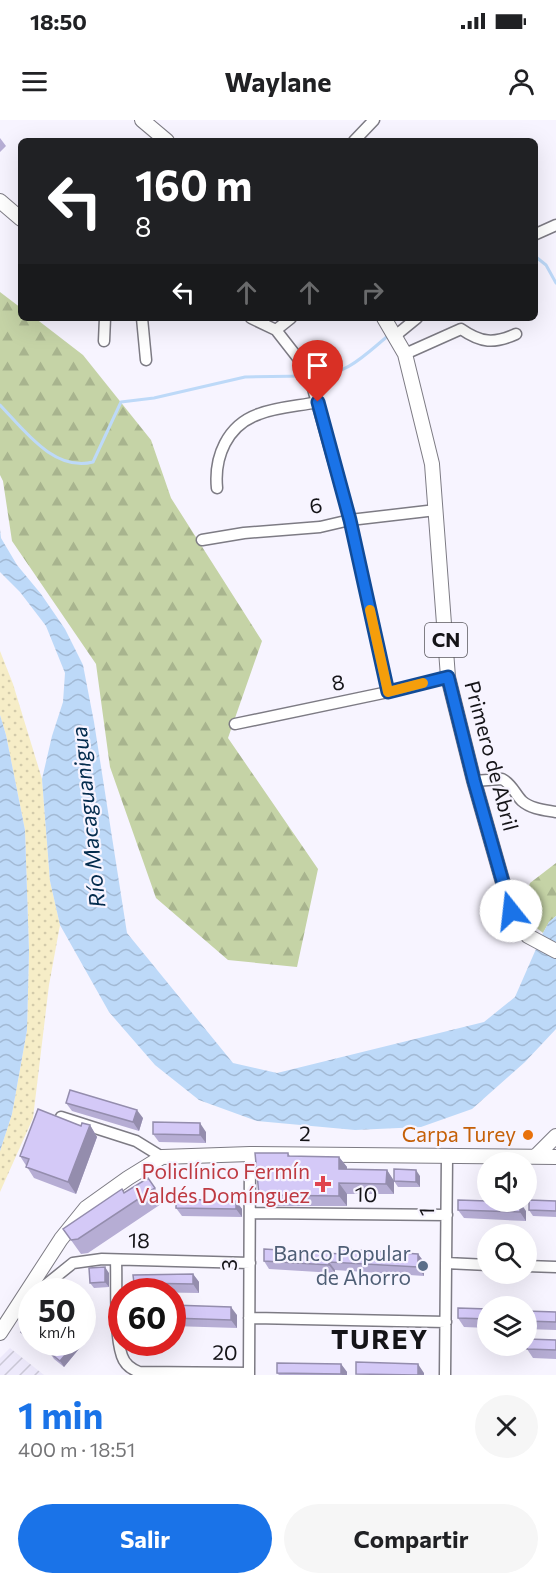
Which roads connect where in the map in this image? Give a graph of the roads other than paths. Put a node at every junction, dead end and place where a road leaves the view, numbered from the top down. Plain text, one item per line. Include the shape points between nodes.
1 (142, 120) edge
2 (374, 120) edge
3 (163, 138) edge
4 (357, 138) edge
5 (0, 201) edge
6 (18, 216) edge
7 (556, 225) edge
8 (538, 233) edge
9 (105, 321) edge
10 (142, 321) edge
11 (257, 321) edge
12 (287, 321) edge
13 (408, 321) edge
14 (390, 327) edge
15 (276, 330) junction
16 (516, 334) dead end
17 (104, 340) dead end
18 (405, 354) junction
19 (146, 360) dead end
20 (318, 402) junction
21 (217, 488) dead end
22 (436, 510) junction
23 (350, 520) junction
24 (202, 540) dead end
25 (448, 677) junction
26 (388, 692) junction
27 (235, 724) dead end
28 (474, 781) junction
29 (556, 812) edge
30 (556, 951) edge
31 (61, 1117) edge
32 (556, 1136) edge
33 (250, 1154) junction
34 (537, 1155) edge
35 (162, 1157) junction
36 (447, 1157) junction
37 (477, 1157) edge
38 (537, 1157) edge
39 (556, 1157) edge
40 (250, 1213) junction
41 (447, 1215) junction
42 (116, 1260) junction
43 (250, 1263) junction
44 (446, 1263) junction
45 (477, 1264) edge
46 (537, 1266) edge
47 (556, 1267) edge
48 (54, 1278) edge
49 (18, 1308) edge
50 (14, 1311) junction
51 (249, 1318) junction
52 (446, 1322) junction
53 (0, 1333) edge
54 (249, 1374) edge
55 (445, 1375) edge

1 - 3 main road
2 - 4 street
5 - 6 main road
7 - 8 street
9 - 17 street
10 - 19 street
11 - 15 street
12 - 15 street
13 - 14 street
14 - 18 main road, Primero de Abril / CN
15 - 20 street via 309,370
16 - 18 street via 500,342 475,339 461,329
18 - 22 main road, Primero de Abril / CN via 432,464
20 - 21 street via 259,413 243,422 228,435 221,448 215,475
20 - 23 street
22 - 23 street, 6
22 - 25 main road, Primero de Abril / CN
23 - 24 street, 6
23 - 26 street
25 - 26 street, 8
25 - 28 main road, Primero de Abril / CN
26 - 27 street, 8
28 - 29 street via 502,779 523,802
28 - 30 main road, Primero de Abril / CN via 511,911 528,936
31 - 35 street via 136,1141
32 - 34 main road
33 - 35 main road, 2
33 - 36 main road, 2
33 - 40 street, 3
35 - 50 main road via 86,1208
36 - 37 main road, 2
36 - 41 street, 1
38 - 39 main road, 2
40 - 41 street, 10
40 - 43 street, 3
41 - 44 street, 1
42 - 43 street, 18
42 - 48 street, 18 via 73,1263
42 - 54 street, 20 via 117,1323 122,1357 129,1368 139,1372
43 - 51 street, 3
44 - 45 street
44 - 52 street, 1
46 - 47 street
49 - 50 street
50 - 53 main road
51 - 52 street
51 - 54 street, 3
52 - 55 street, 1

